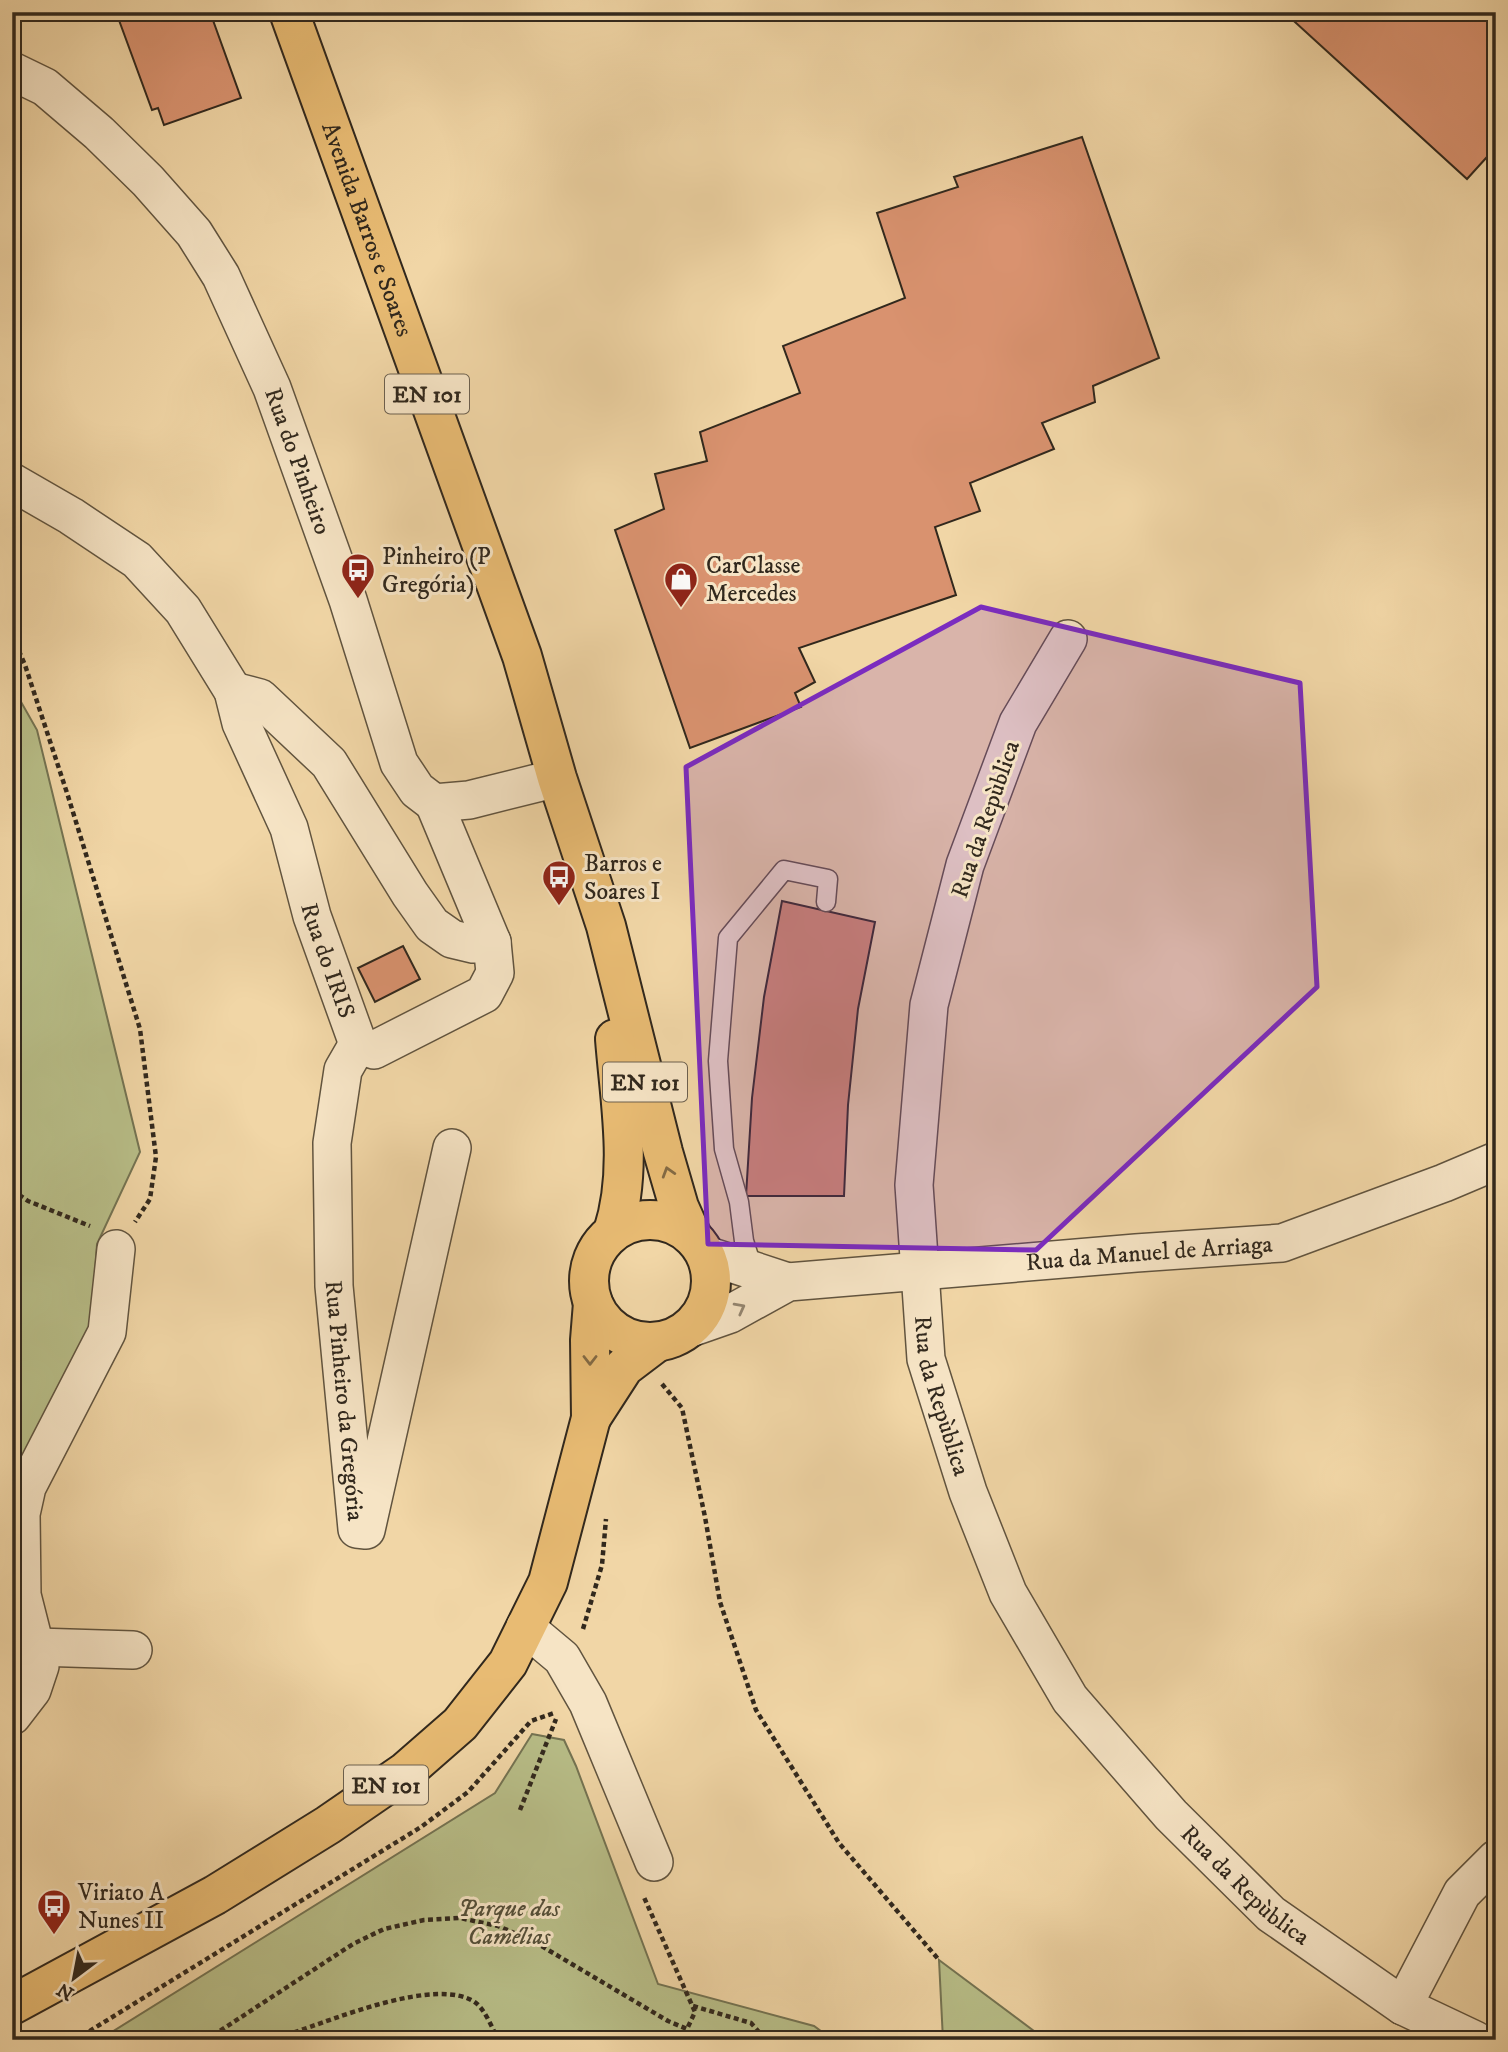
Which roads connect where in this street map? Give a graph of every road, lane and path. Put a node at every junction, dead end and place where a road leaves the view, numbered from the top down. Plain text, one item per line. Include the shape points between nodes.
1 (289, 12) edge
2 (12, 71) edge
3 (12, 482) edge
4 (12, 635) edge
5 (1068, 639) dead end
6 (233, 691) junction
7 (557, 778) junction
8 (434, 803) junction
9 (826, 902) dead end
10 (606, 926) junction
11 (492, 942) junction
12 (358, 1044) junction
13 (452, 1148) dead end
14 (1496, 1161) edge
15 (12, 1190) edge
16 (613, 1232) junction
17 (699, 1245) junction
18 (116, 1249) junction
19 (753, 1269) junction
20 (920, 1270) junction
21 (788, 1282) junction
22 (593, 1303) junction
23 (662, 1342) junction
24 (591, 1418) junction
25 (607, 1513) dead end
26 (525, 1627) junction
27 (581, 1637) dead end
28 (37, 1647) junction
29 (133, 1650) dead end
30 (12, 1716) edge
31 (520, 1810) dead end
32 (1496, 1859) edge
33 (654, 1862) joint
34 (939, 1960) dead end
35 (12, 2005) edge
36 (692, 2005) junction
37 (1403, 2006) junction
38 (75, 2040) edge
39 (206, 2040) edge
40 (261, 2040) edge
41 (498, 2040) edge
42 (766, 2040) edge
43 (1475, 2040) edge

1 - 7 main road, Avenida Barros e Soares / EN 101 via 522,656
2 - 8 street, Rua do Pinheiro via 45,87 148,181 194,233 221,276 272,388 348,600 399,763 417,790
3 - 6 street, Rua do IRIS via 137,560 183,610
4 - 18 path via 68,796 140,1029 156,1157 150,1199
5 - 20 street, Rua da Repùblica via 1018,723 965,865 929,1005 914,1185
6 - 11 street via 260,698 329,763 432,925 452,939
6 - 12 street, Rua do IRIS via 241,723 289,828 312,916
7 - 8 street via 470,800
7 - 10 main road, Avenida Barros e Soares / EN 101
8 - 11 street, Rua do IRIS
9 - 19 lane via 828,879 785,870 729,938 718,1061 724,1149
10 - 16 main road, Avenida Barros e Soares / EN 101 via 625,1153 620,1210
17 -> 10 main road, Avenida Barros e Soares / EN 101 via 679,1208
11 - 12 street, Rua do IRIS via 495,973 484,994 374,1050
12 - 13 street, Rua Pinheiro da Gregória via 343,1070 332,1143 334,1286 357,1529 366,1530
14 - 20 street, Rua da Manuel de Arriaga via 1282,1243
15 - 18 path via 27,1201 99,1229
16 - 17 main road via 653,1220 674,1225
16 - 22 main road, EN 101 via 592,1264 589,1284
17 - 19 street
17 - 23 main road, EN 101 via 712,1281 706,1307
18 - 28 street via 107,1332 27,1487 21,1514 22,1595
19 - 21 street
20 - 21 street, Rua da Manuel de Arriaga
20 - 37 street, Rua da Repùblica via 926,1359 968,1492 1008,1593 1070,1699 1171,1815 1271,1914
23 -> 21 street via 730,1314
22 - 23 main road via 603,1320 619,1333 637,1341
22 -> 24 main road, EN 101
23 - 24 main road, EN 101 via 624,1367
23 - 34 path via 682,1408 720,1602 756,1710 839,1843
24 - 26 main road, EN 101 via 548,1582
25 - 27 path via 602,1565
26 - 33 street via 562,1658 588,1703
26 - 35 main road, EN 101 via 508,1663 460,1724 405,1772 215,1895
28 - 29 street
28 - 30 street via 40,1666 32,1690
31 - 38 path via 558,1712 531,1721 468,1792 421,1827
32 - 37 street via 1462,1894
33 - 36 path via 642,1893
36 - 39 path via 695,2012 687,2029 533,1941 498,1926 460,1918 424,1920 384,1929 353,1944
36 - 42 path via 751,2023
37 - 43 street, Rua da Repùblica
40 - 41 path via 414,1996 455,1995 477,2003

